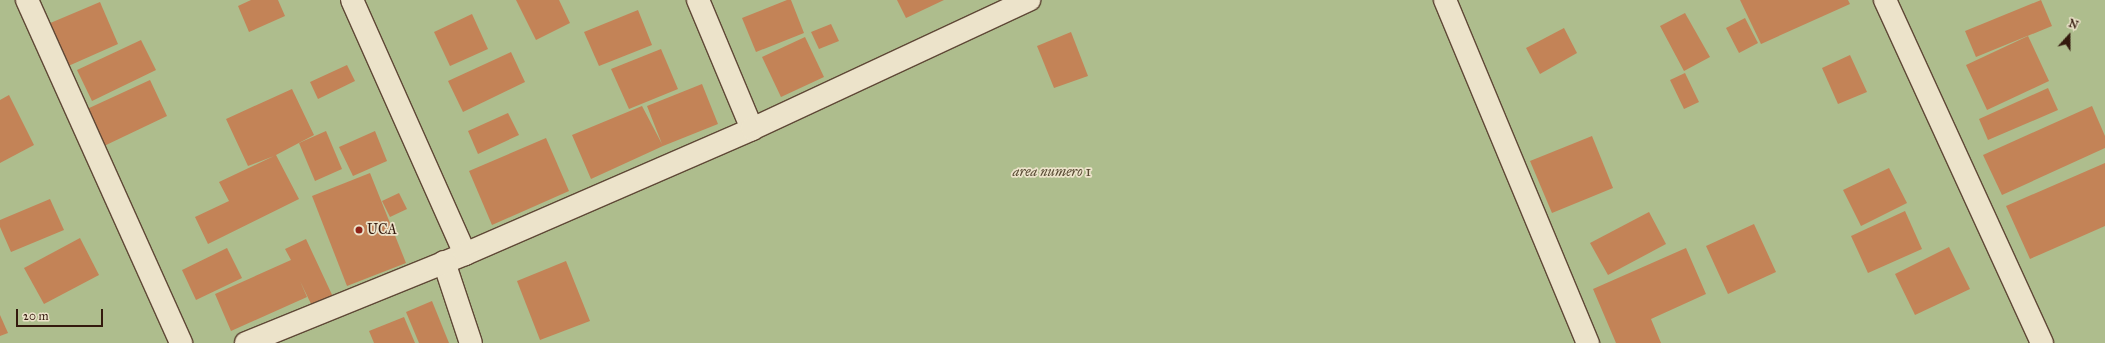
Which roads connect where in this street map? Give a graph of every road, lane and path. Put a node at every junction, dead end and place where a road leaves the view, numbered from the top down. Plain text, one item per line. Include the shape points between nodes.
1 (27, 0) edge
2 (352, 0) edge
3 (698, 0) edge
4 (1029, 0) edge
5 (1445, 0) edge
6 (1885, 0) edge
7 (752, 129) junction
8 (465, 254) junction
9 (444, 262) junction
10 (181, 343) edge
11 (246, 343) edge
12 (471, 343) edge
13 (1588, 343) edge
14 (2042, 343) edge

1 - 10 street
2 - 8 street
3 - 7 street
4 - 7 street
5 - 13 street
6 - 14 street
7 - 8 street
8 - 9 street
9 - 11 street
9 - 12 street

